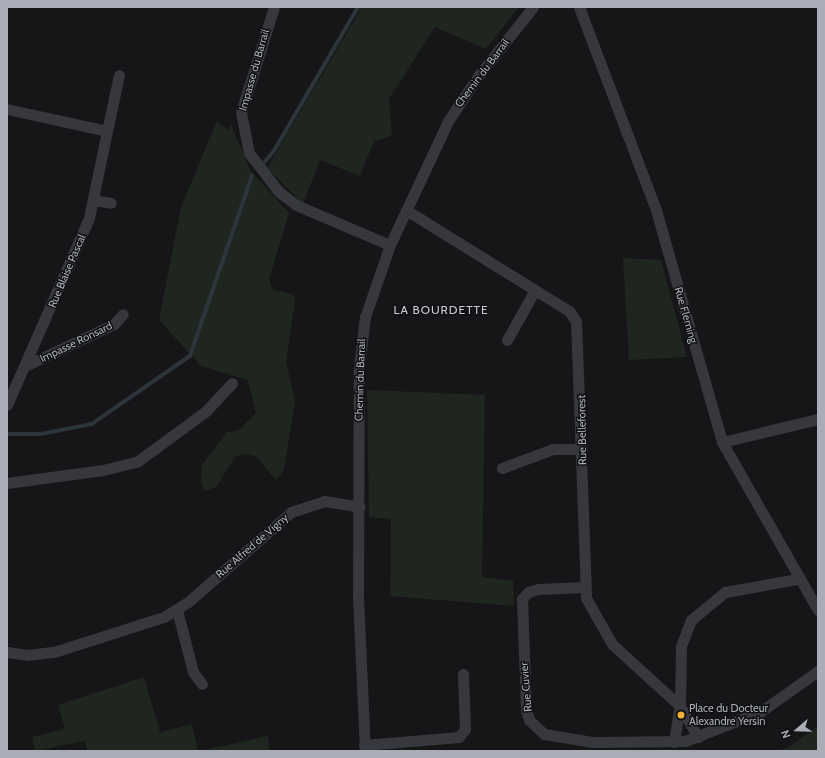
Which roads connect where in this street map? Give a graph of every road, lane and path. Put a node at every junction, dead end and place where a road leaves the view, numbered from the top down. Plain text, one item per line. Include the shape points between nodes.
1 (274, 7) edge
2 (533, 7) edge
3 (579, 7) edge
4 (119, 75) dead end
5 (7, 109) edge
6 (107, 131) junction
7 (93, 200) junction
8 (111, 203) dead end
9 (406, 210) junction
10 (390, 245) junction
11 (535, 290) junction
12 (123, 314) dead end
13 (507, 340) dead end
14 (25, 366) junction
15 (232, 383) dead end
16 (7, 405) edge
17 (818, 419) edge
18 (722, 442) junction
19 (582, 449) junction
20 (502, 468) dead end
21 (7, 482) edge
22 (360, 507) junction
23 (797, 579) junction
24 (585, 587) junction
25 (177, 610) junction
26 (818, 610) edge
27 (7, 652) edge
28 (818, 672) edge
29 (463, 674) dead end
30 (202, 684) dead end
31 (680, 706) junction
32 (698, 736) junction
33 (674, 742) junction
34 (365, 748) edge

1 - 10 street, Impasse du Barrail via 240,112 249,153 275,188 296,205
2 - 9 street, Chemin du Barrail via 461,98
3 - 18 street, Rue Fleming via 656,210
4 - 6 street, Rue Blaise Pascal
5 - 6 street
6 - 7 street, Rue Blaise Pascal
7 - 8 street
7 - 14 street, Rue Blaise Pascal via 89,218
9 - 10 street, Chemin du Barrail
9 - 11 street, Rue Belleforest
10 - 22 street, Chemin du Barrail via 370,299 360,344
11 - 13 street
11 - 19 street, Rue Belleforest via 569,311 576,321
12 - 14 street, Impasse Ronsard via 114,324
14 - 16 street, Rue Blaise Pascal
15 - 21 street via 206,411 138,461 103,470
17 - 18 street
18 - 23 street, Rue Fleming
19 - 20 street via 553,449
19 - 24 street, Rue Belleforest
22 - 25 street, Rue Alfred de Vigny via 324,501 291,512
22 - 34 street, Chemin du Barrail via 358,622
23 - 26 street, Rue Fleming
23 - 31 street via 726,592 696,613 687,627 681,646
24 - 31 street, Rue Belleforest via 591,611 612,644
24 - 33 street, Rue Cuvier via 538,589 528,592 522,599 529,720 544,734 593,742
25 - 27 street, Rue Alfred de Vigny via 148,624 54,652 28,655
25 - 30 street via 193,672
28 - 32 street, Rue Cuvier via 760,712
29 - 34 street via 465,729 458,737
31 - 32 street
31 - 33 street
32 - 33 street, Rue Cuvier

